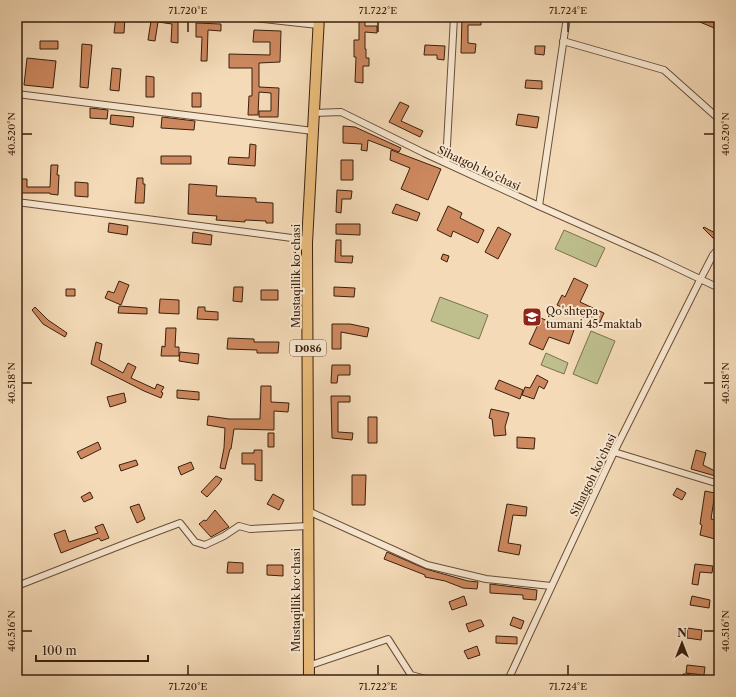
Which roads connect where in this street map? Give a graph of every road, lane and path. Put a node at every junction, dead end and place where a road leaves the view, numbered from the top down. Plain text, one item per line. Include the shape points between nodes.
1 (18, 17) edge
2 (246, 17) edge
3 (454, 17) edge
4 (566, 17) edge
5 (319, 21) edge
6 (17, 36) edge
7 (563, 41) junction
8 (17, 94) edge
9 (314, 113) junction
10 (719, 119) edge
11 (313, 130) junction
12 (446, 163) junction
13 (17, 202) edge
14 (539, 206) junction
15 (308, 240) junction
16 (719, 248) edge
17 (700, 280) junction
18 (719, 288) edge
19 (614, 452) junction
20 (719, 484) edge
21 (308, 511) junction
22 (308, 526) junction
23 (17, 586) edge
24 (551, 586) junction
25 (308, 666) junction
26 (309, 680) edge
27 (430, 680) edge
28 (508, 680) edge

1 - 6 street
2 - 5 street
3 - 12 street
4 - 7 street
5 - 9 main road, Mustaqillik koʻchasi / D086
7 - 10 street via 664,70
7 - 14 street
8 - 11 street
9 - 11 main road, Mustaqillik koʻchasi / D086
9 - 12 street, Sihatgoh ko'chasi via 341,112
11 - 15 main road, Mustaqillik koʻchasi / D086
12 - 14 street, Sihatgoh ko'chasi
13 - 15 street
14 - 17 street, Sihatgoh ko'chasi via 658,258
15 - 21 main road, Mustaqillik koʻchasi / D086
16 - 17 street, Sihatgoh ko'chasi
17 - 18 street, Sihatgoh ko'chasi
17 - 19 street, Sihatgoh ko'chasi
19 - 20 street
19 - 24 street, Sihatgoh ko'chasi
21 - 22 main road, Mustaqillik koʻchasi / D086
21 - 24 street via 427,565 486,579
22 - 23 street via 250,529 240,526 205,545 195,542 180,524
22 - 25 main road, Mustaqillik koʻchasi / D086
24 - 28 street, Sihatgoh ko'chasi
25 - 26 main road, Mustaqillik koʻchasi / D086
25 - 27 street via 388,639 411,675

